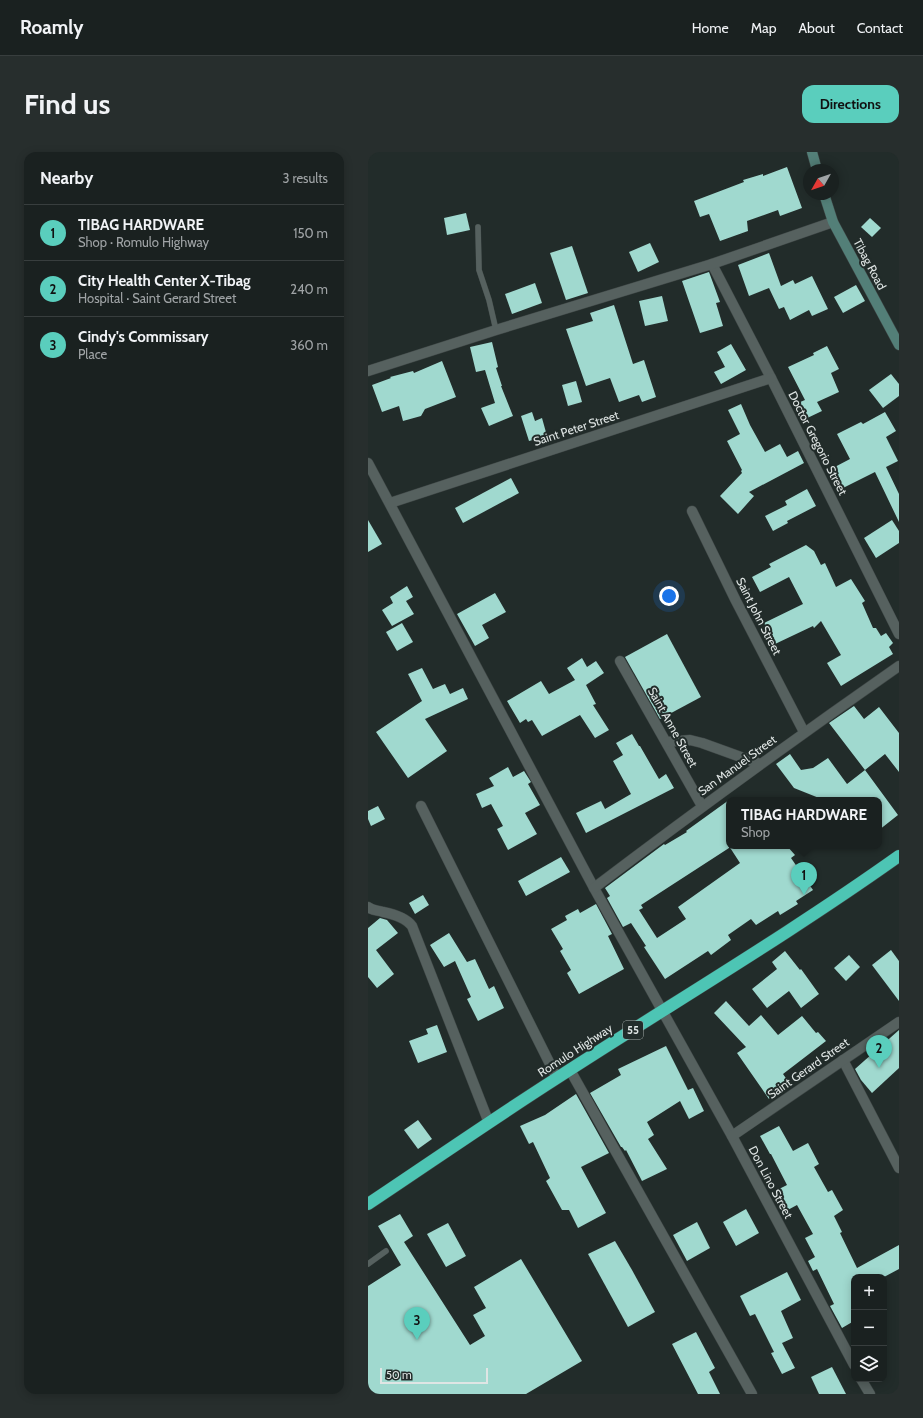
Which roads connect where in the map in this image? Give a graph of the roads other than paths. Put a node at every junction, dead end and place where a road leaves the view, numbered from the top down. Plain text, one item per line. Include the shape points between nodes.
1 (812, 152) edge
2 (815, 164) edge
3 (826, 200) edge
4 (833, 222) junction
5 (478, 227) dead end
6 (712, 264) junction
7 (496, 330) junction
8 (899, 345) edge
9 (368, 371) edge
10 (770, 378) junction
11 (368, 463) edge
12 (390, 503) junction
13 (692, 511) dead end
14 (899, 634) edge
15 (620, 660) dead end
16 (899, 666) edge
17 (804, 732) junction
18 (666, 742) junction
19 (760, 764) junction
20 (421, 806) dead end
21 (702, 806) junction
22 (899, 856) edge
23 (594, 888) junction
24 (368, 907) edge
25 (662, 1012) junction
26 (899, 1022) edge
27 (843, 1060) junction
28 (570, 1070) junction
29 (557, 1078) junction
30 (489, 1123) junction
31 (732, 1136) junction
32 (899, 1168) edge
33 (368, 1204) edge
34 (386, 1252) dead end
35 (368, 1264) edge
36 (851, 1359) edge
37 (864, 1382) edge
38 (752, 1394) edge
39 (870, 1394) edge

1 - 2 street
3 - 4 street, Tibag Road
4 - 6 street
4 - 8 street, Tibag Road
5 - 7 lane via 479,270
6 - 7 street
6 - 10 street, Doctor Gregorio Street
7 - 9 street
10 - 12 street, Saint Peter Street
10 - 14 street, Doctor Gregorio Street
11 - 12 street, Don Lino Street
12 - 23 street, Don Lino Street
13 - 17 street, Saint John Street
15 - 18 street, Saint Anne Street
16 - 17 street, San Manuel Street
17 - 19 street, San Manuel Street
18 - 19 street via 690,740
18 - 21 street, Saint Anne Street
19 - 21 street, San Manuel Street
20 - 29 street
21 - 23 street, San Manuel Street
22 - 25 highway, Romulo Highway / 55
23 - 25 street, Don Lino Street
24 - 30 street via 373,911 402,918 412,926
25 - 28 highway, Romulo Highway / 55
25 - 31 street, Don Lino Street
26 - 27 street, Saint Gerard Street
27 - 31 street, Saint Gerard Street
27 - 32 street
28 - 29 highway, Romulo Highway / 55
28 - 38 street
29 - 30 highway, Romulo Highway / 55
30 - 33 highway, Romulo Highway / 55
31 - 36 street, Don Lino Street
34 - 35 lane
37 - 39 street

